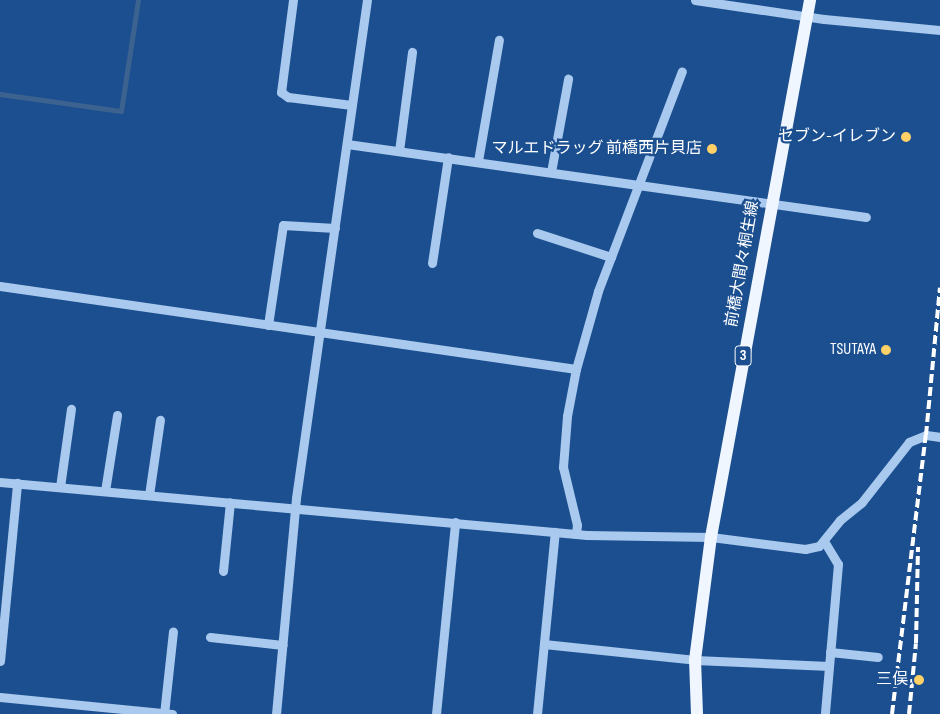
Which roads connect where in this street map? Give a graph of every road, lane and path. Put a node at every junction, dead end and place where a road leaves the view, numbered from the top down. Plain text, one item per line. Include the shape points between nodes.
1 (293, 0) edge
2 (367, 0) edge
3 (695, 0) edge
4 (810, 0) edge
5 (807, 15) junction
6 (940, 30) edge
7 (499, 40) dead end
8 (412, 52) dead end
9 (682, 71) dead end
10 (568, 79) dead end
11 (352, 105) junction
12 (347, 144) junction
13 (399, 151) junction
14 (448, 157) junction
15 (478, 161) junction
16 (551, 172) junction
17 (639, 186) junction
18 (770, 204) junction
19 (866, 217) dead end
20 (335, 228) junction
21 (537, 233) dead end
22 (611, 257) junction
23 (432, 262) dead end
24 (0, 286) edge
25 (268, 324) junction
26 (320, 332) junction
27 (576, 369) junction
28 (71, 409) dead end
29 (117, 415) dead end
30 (160, 420) dead end
31 (940, 437) edge
32 (0, 482) edge
33 (17, 483) junction
34 (60, 487) junction
35 (105, 491) junction
36 (149, 495) junction
37 (230, 502) junction
38 (297, 507) junction
39 (455, 522) junction
40 (556, 532) junction
41 (576, 534) junction
42 (711, 537) junction
43 (824, 541) junction
44 (223, 571) dead end
45 (173, 631) dead end
46 (210, 637) dead end
47 (544, 644) junction
48 (283, 645) junction
49 (830, 652) junction
50 (878, 657) dead end
51 (695, 660) junction
52 (0, 661) edge
53 (829, 666) junction
54 (0, 697) edge
55 (164, 714) edge
56 (172, 714) edge
57 (276, 714) edge
58 (436, 714) edge
59 (537, 714) edge
60 (697, 714) edge
61 (825, 714) edge

1 - 11 street via 281,92 288,97
2 - 11 street
3 - 5 street
4 - 5 main road, 前橋大間々桐生線 / 3
5 - 6 street
5 - 18 main road, 前橋大間々桐生線 / 3
7 - 15 street
8 - 13 street
9 - 17 street
10 - 16 street
11 - 12 street
12 - 13 street
12 - 20 street
13 - 14 street
14 - 15 street
14 - 23 street
15 - 16 street
16 - 17 street
17 - 18 street
17 - 22 street
18 - 19 street
18 - 42 main road, 前橋大間々桐生線 / 3
20 - 25 street via 283,225
20 - 26 street
21 - 22 street
22 - 27 street
24 - 25 street
25 - 26 street
26 - 27 street
26 - 38 street
27 - 41 street via 567,416 563,467 577,525
28 - 34 street
29 - 35 street
30 - 36 street
31 - 43 street via 926,435 909,442 862,502 840,520
32 - 33 street
33 - 34 street
33 - 52 street
34 - 35 street
35 - 36 street
36 - 37 street
37 - 38 street
37 - 44 street
38 - 39 street
38 - 48 street
39 - 40 street
39 - 58 street
40 - 41 street
40 - 47 street
41 - 42 street
42 - 43 street via 806,549
42 - 51 main road, 前橋大間々桐生線 / 3
43 - 49 street via 838,564
45 - 55 street
46 - 48 street
47 - 51 street
47 - 59 street
48 - 57 street
49 - 50 street
49 - 53 street
51 - 53 street
51 - 60 main road, 前橋大間々桐生線 / 3
53 - 61 street
54 - 55 street
55 - 56 street

